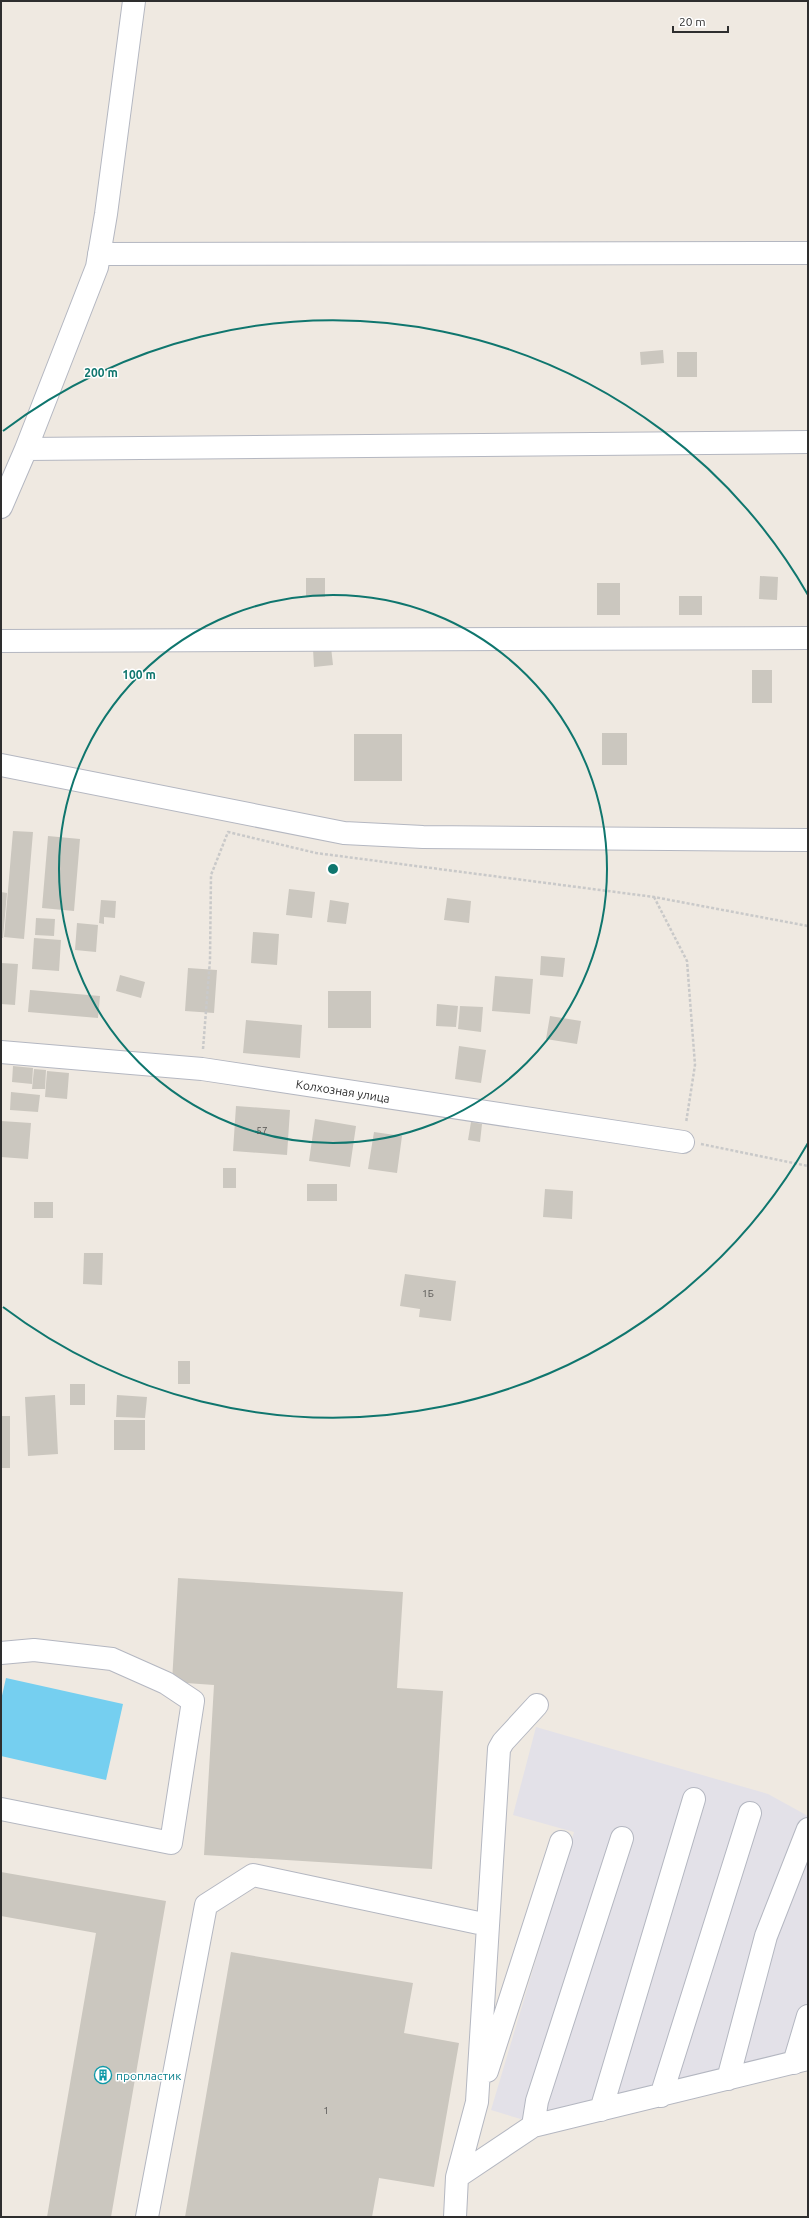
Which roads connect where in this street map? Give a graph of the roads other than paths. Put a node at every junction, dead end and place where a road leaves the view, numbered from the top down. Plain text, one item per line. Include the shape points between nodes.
1 (134, 1) edge
2 (808, 253) edge
3 (99, 254) junction
4 (808, 442) edge
5 (26, 449) junction
6 (1, 507) edge
7 (808, 638) edge
8 (1, 641) edge
9 (1, 765) edge
10 (808, 840) edge
11 (1, 1052) edge
12 (683, 1142) road end
13 (1, 1653) edge
14 (537, 1706) dead end
15 (694, 1799) dead end
16 (1, 1809) edge
17 (750, 1813) dead end
18 (808, 1829) edge
19 (622, 1838) dead end
20 (561, 1842) dead end
21 (488, 1925) junction
22 (808, 2016) edge
23 (801, 2061) edge
24 (728, 2079) junction
25 (661, 2096) junction
26 (477, 2102) junction
27 (601, 2110) junction
28 (533, 2126) junction
29 (457, 2177) junction
30 (147, 2217) edge
31 (454, 2217) edge

1 - 3 street
2 - 3 street
3 - 5 street via 97,267
4 - 5 street
5 - 6 street
7 - 8 street
9 - 10 street via 344,833 423,837
11 - 12 street, Колхозная улица via 202,1069
13 - 16 street via 34,1650 112,1659 166,1683 193,1702 171,1843
14 - 21 street via 499,1749
15 - 27 street
17 - 25 street
18 - 24 street via 766,1936
19 - 28 street via 537,2101
20 - 26 street
21 - 26 street
21 - 30 street via 253,1875 206,1905
22 - 23 street
23 - 24 street
24 - 25 street
25 - 27 street
26 - 29 street
27 - 28 street
28 - 29 street
29 - 31 street

